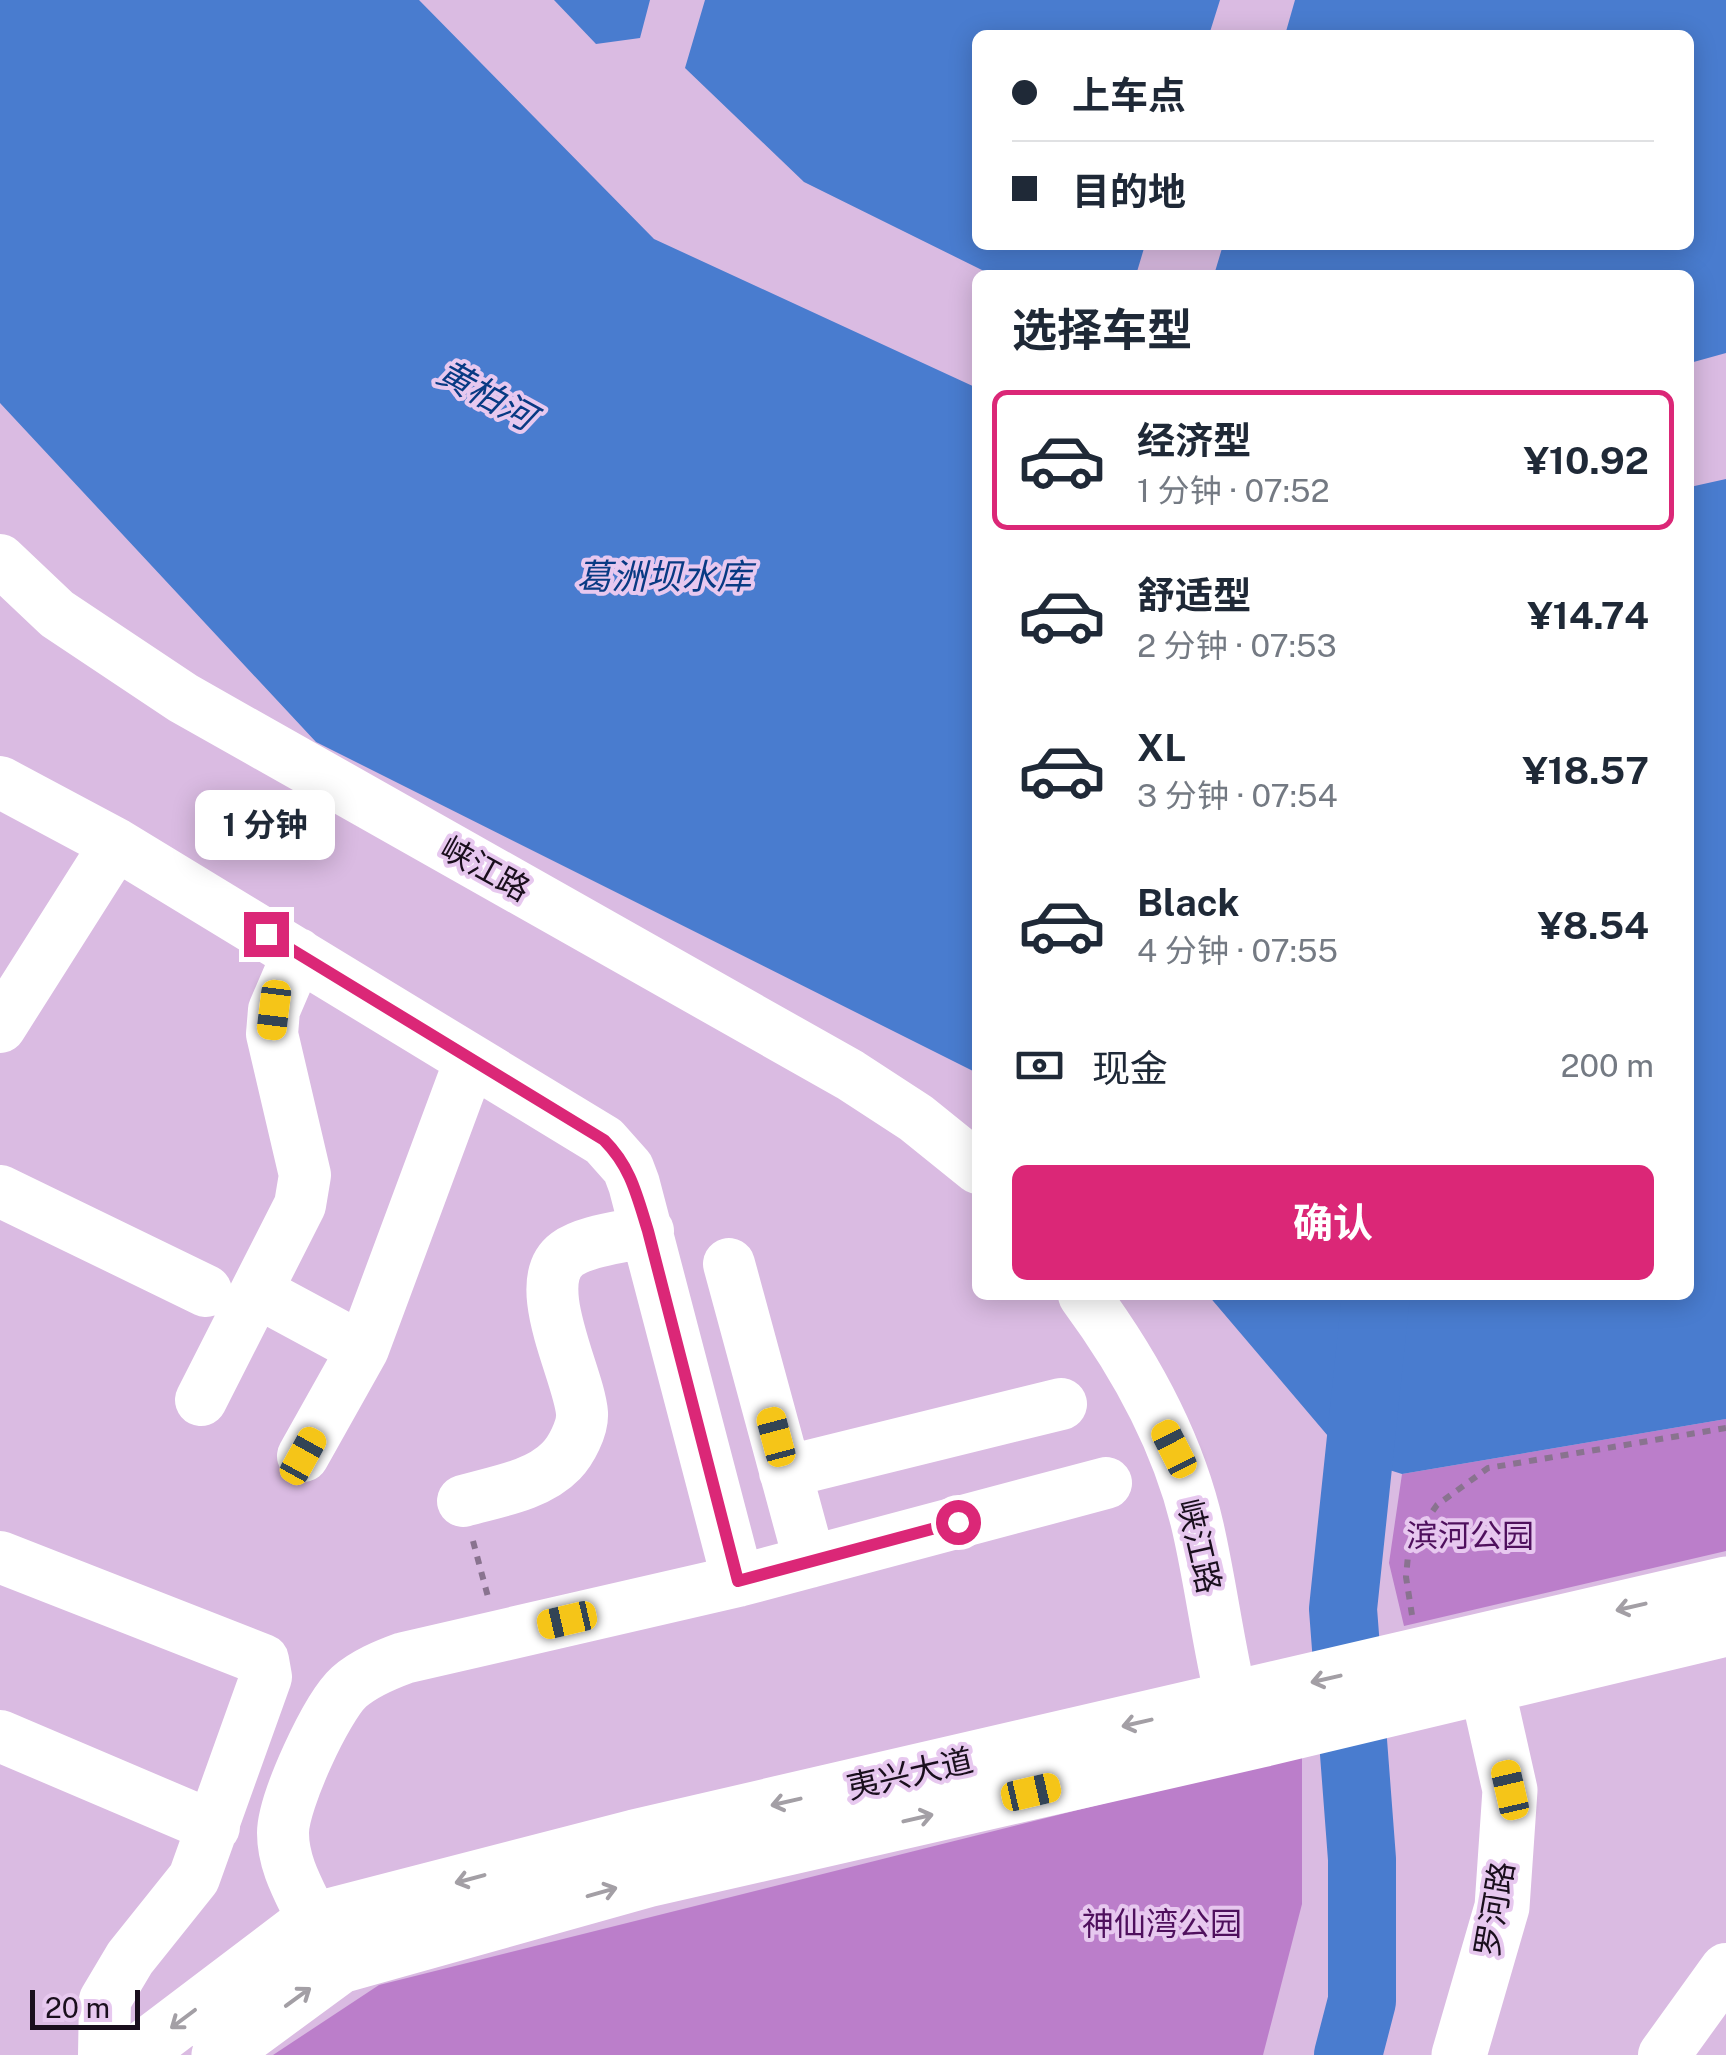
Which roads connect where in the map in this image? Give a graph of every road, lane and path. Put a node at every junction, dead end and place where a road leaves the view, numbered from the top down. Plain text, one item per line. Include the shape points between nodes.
1 (0, 560) edge
2 (0, 782) edge
3 (116, 844) junction
4 (298, 954) junction
5 (0, 1027) edge
6 (470, 1061) junction
7 (972, 1163) edge
8 (0, 1192) edge
9 (648, 1231) junction
10 (729, 1264) dead end
11 (206, 1291) dead end
12 (258, 1293) junction
13 (1088, 1300) edge
14 (363, 1349) junction
15 (201, 1400) dead end
16 (1061, 1404) dead end
17 (1726, 1428) edge
18 (303, 1456) dead end
19 (785, 1472) junction
20 (1106, 1483) dead end
21 (463, 1502) joint
22 (0, 1558) edge
23 (810, 1562) junction
24 (738, 1581) junction
25 (1726, 1584) edge
26 (1726, 1630) edge
27 (499, 1636) junction
28 (1481, 1664) junction
29 (1427, 1677) junction
30 (1247, 1721) junction
31 (0, 1736) edge
32 (214, 1827) junction
33 (313, 1920) junction
34 (1726, 1969) edge
35 (104, 2055) edge
36 (135, 2055) edge
37 (219, 2055) edge
38 (1459, 2055) edge
39 (1664, 2055) edge

1 - 7 street, 峡江路 via 56,614 183,698 850,1075
2 - 3 street
3 - 4 street
3 - 5 street
4 - 6 street
4 - 12 street via 274,1010 272,1034 305,1176 300,1205
6 - 9 street via 604,1140 628,1168
6 - 14 street
8 - 11 street
9 - 21 street via 570,1251 553,1274 551,1294 582,1416 573,1443 536,1479
9 - 24 street
10 - 19 street
12 - 14 street
12 - 15 street
13 - 30 street, 峡江路 via 1118,1341 1174,1449
14 - 18 street
16 - 19 street
17 - 29 path via 1488,1468 1438,1504 1409,1545 1406,1577
19 - 23 street
20 - 23 street
21 - 27 path
22 - 32 street via 263,1660 266,1677
23 - 24 street
24 - 27 street
25 -> 28 main road, 夷兴大道
26 - 28 main road, 夷兴大道
27 - 33 street via 382,1666 348,1688 333,1708 287,1804 283,1834 287,1864
28 - 29 main road, 夷兴大道
28 - 38 main road, 罗河路 via 1510,1790 1502,1907
29 - 30 main road, 夷兴大道
30 -> 33 main road, 夷兴大道 via 634,1837
37 -> 30 main road, 夷兴大道 via 340,1966
31 - 32 street
32 - 35 street via 194,1878 130,1958 106,2000
33 -> 36 main road, 夷兴大道
34 - 39 street

